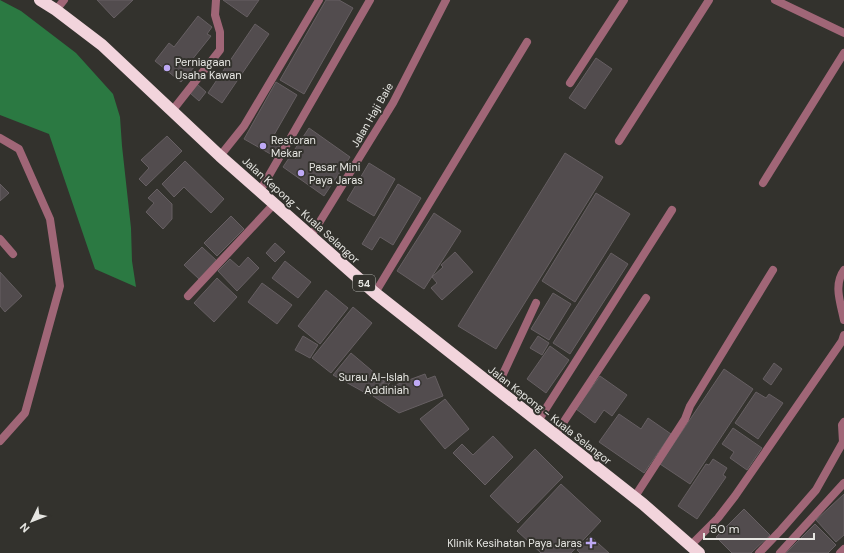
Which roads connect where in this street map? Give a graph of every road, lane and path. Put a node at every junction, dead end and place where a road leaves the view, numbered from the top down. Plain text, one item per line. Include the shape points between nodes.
1 (40, 0) edge
2 (64, 0) edge
3 (216, 0) edge
4 (319, 0) edge
5 (370, 0) edge
6 (446, 0) edge
7 (624, 0) edge
8 (709, 0) edge
9 (776, 0) edge
10 (56, 10) junction
11 (844, 33) edge
12 (527, 42) dead end
13 (844, 53) edge
14 (570, 83) dead end
15 (172, 111) junction
16 (0, 138) edge
17 (619, 141) dead end
18 (220, 156) junction
19 (763, 182) dead end
20 (260, 191) junction
21 (274, 204) junction
22 (672, 210) dead end
23 (311, 236) junction
24 (0, 239) edge
25 (13, 254) dead end
26 (773, 270) dead end
27 (844, 270) edge
28 (375, 293) junction
29 (188, 296) dead end
30 (646, 298) dead end
31 (536, 303) dead end
32 (844, 320) edge
33 (844, 335) edge
34 (496, 389) junction
35 (538, 421) junction
36 (844, 422) edge
37 (555, 435) junction
38 (0, 441) edge
39 (844, 482) edge
40 (634, 498) junction
41 (695, 549) edge
42 (844, 549) edge
43 (759, 553) edge
44 (780, 553) edge
45 (840, 553) edge

1 - 10 highway, Jalan Kepong - Kuala Selangor / 54
2 - 10 street
3 - 15 street via 214,15 220,32 220,50
4 - 18 street via 244,126
5 - 20 street
6 - 23 street, Jalan Haji Baie via 393,103
7 - 14 street
8 - 17 street
9 - 11 street
10 - 15 highway, Jalan Kepong - Kuala Selangor / 54 via 102,45
12 - 28 street
13 - 19 street
15 - 18 highway, Jalan Kepong - Kuala Selangor / 54
16 - 38 street via 19,149 50,219 60,286 25,413
18 - 20 highway, Jalan Kepong - Kuala Selangor / 54
20 - 21 highway, Jalan Kepong - Kuala Selangor / 54
21 - 23 highway, Jalan Kepong - Kuala Selangor / 54
21 - 29 street
22 - 35 street
23 - 28 highway, Jalan Kepong - Kuala Selangor / 54
24 - 25 street
26 - 40 street via 690,406 685,419
27 - 32 street via 838,281
28 - 34 highway, Jalan Kepong - Kuala Selangor / 54
30 - 37 street
31 - 34 street
33 - 41 street via 735,496
34 - 35 highway, Jalan Kepong - Kuala Selangor / 54
35 - 37 highway, Jalan Kepong - Kuala Selangor / 54
36 - 43 street via 843,442 816,490
37 - 40 highway, Jalan Kepong - Kuala Selangor / 54
39 - 44 street
40 - 41 highway, Jalan Kepong - Kuala Selangor / 54
42 - 45 street

